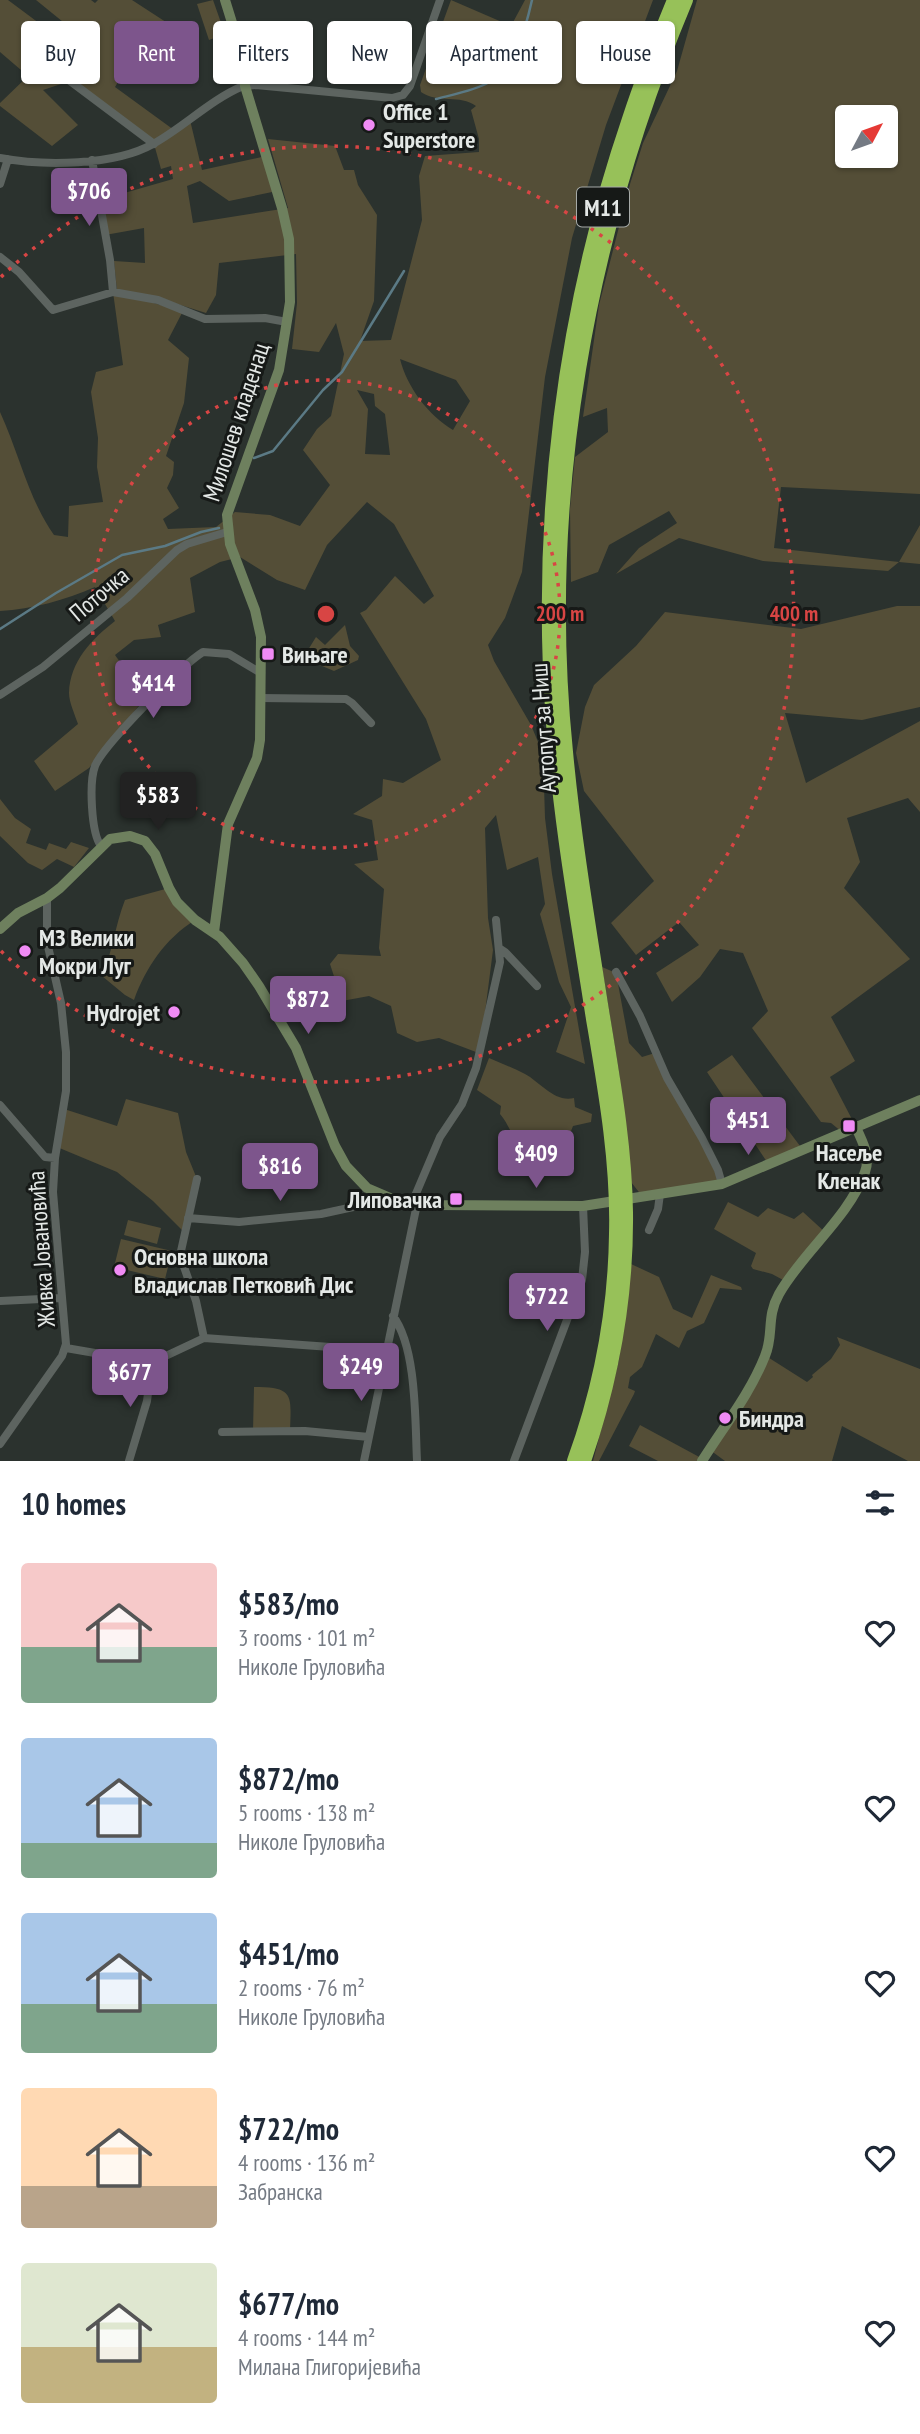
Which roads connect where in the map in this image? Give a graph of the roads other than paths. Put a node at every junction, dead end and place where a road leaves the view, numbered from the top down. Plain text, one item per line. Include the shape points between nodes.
1 (225, 0) edge
2 (440, 0) edge
3 (674, 0) edge
4 (686, 0) edge
5 (74, 84) edge
6 (245, 86) junction
7 (154, 144) junction
8 (4, 159) edge
9 (92, 160) junction
10 (0, 184) edge
11 (0, 257) edge
12 (113, 292) junction
13 (287, 322) junction
14 (227, 532) junction
15 (261, 673) junction
16 (0, 695) edge
17 (260, 698) junction
18 (371, 723) dead end
19 (101, 846) junction
20 (47, 898) junction
21 (496, 920) dead end
22 (1, 927) edge
23 (214, 932) junction
24 (499, 948) junction
25 (616, 972) dead end
26 (537, 986) dead end
27 (920, 1100) edge
28 (0, 1105) edge
29 (856, 1127) junction
30 (50, 1158) junction
31 (197, 1179) dead end
32 (722, 1184) junction
33 (660, 1194) junction
34 (380, 1195) junction
35 (414, 1203) junction
36 (583, 1206) junction
37 (188, 1218) junction
38 (649, 1230) dead end
39 (62, 1298) junction
40 (0, 1301) edge
41 (393, 1317) junction
42 (204, 1338) junction
43 (66, 1348) junction
44 (386, 1351) junction
45 (152, 1362) junction
46 (222, 1432) dead end
47 (369, 1437) junction
48 (0, 1444) edge
49 (129, 1461) edge
50 (364, 1461) edge
51 (417, 1461) edge
52 (514, 1461) edge
53 (574, 1461) edge
54 (584, 1461) edge
55 (702, 1461) edge

1 - 6 street, Милошев кладенац
2 - 6 street via 410,86 401,96
3 - 53 highway, Аутопут за Ниш / M11 via 628,120 594,240 570,353 553,493 549,637 553,727 605,1096 616,1209 608,1328
4 - 54 highway, Аутопут за Ниш / M11 via 631,147 600,261 576,386 562,525 560,654 566,752 618,1111 626,1208 615,1348
5 - 7 street
6 - 7 street
6 - 13 street, Милошев кладенац via 289,239
7 - 9 street
8 - 9 street
8 - 10 street
9 - 12 street
11 - 12 street via 53,310
12 - 13 street via 158,300 214,320
13 - 14 street, Милошев кладенац via 279,370 231,502
14 - 15 street, Милошев кладенац via 258,619
14 - 16 street, Поточка via 177,550 43,667
15 - 17 street, Милошев кладенац
15 - 19 street via 229,654 203,652 134,719 93,771 96,837
17 - 18 street via 346,699
17 - 23 street, Милошев кладенац via 259,751 228,824
19 - 20 street
19 - 23 street via 121,836 145,841 177,902
20 - 22 street
20 - 30 street, Живка Јовановића via 47,942 66,1052 66,1091
21 - 24 street
23 - 34 street via 249,970 290,1035 342,1160
24 - 26 street
24 - 35 street via 497,980 474,1075 440,1138
25 - 32 street
27 - 29 street
28 - 30 street
29 - 32 street
29 - 55 street via 868,1157 861,1181 781,1290 770,1316 769,1346 758,1373
30 - 39 street, Живка Јовановића
31 - 37 street
32 - 33 street
33 - 36 street
33 - 38 street
34 - 35 street
34 - 37 street via 367,1204 321,1214 239,1222
35 - 36 street
35 - 41 street
36 - 52 street via 582,1280
37 - 42 street via 182,1240 183,1264
39 - 40 street
39 - 43 street, Живка Јовановића
41 - 44 street
41 - 51 street via 403,1336 412,1378
42 - 44 street
42 - 45 street
43 - 45 street
43 - 48 street, Живка Јовановића
44 - 47 street
45 - 49 street via 147,1401
46 - 47 street via 305,1431
47 - 50 street

